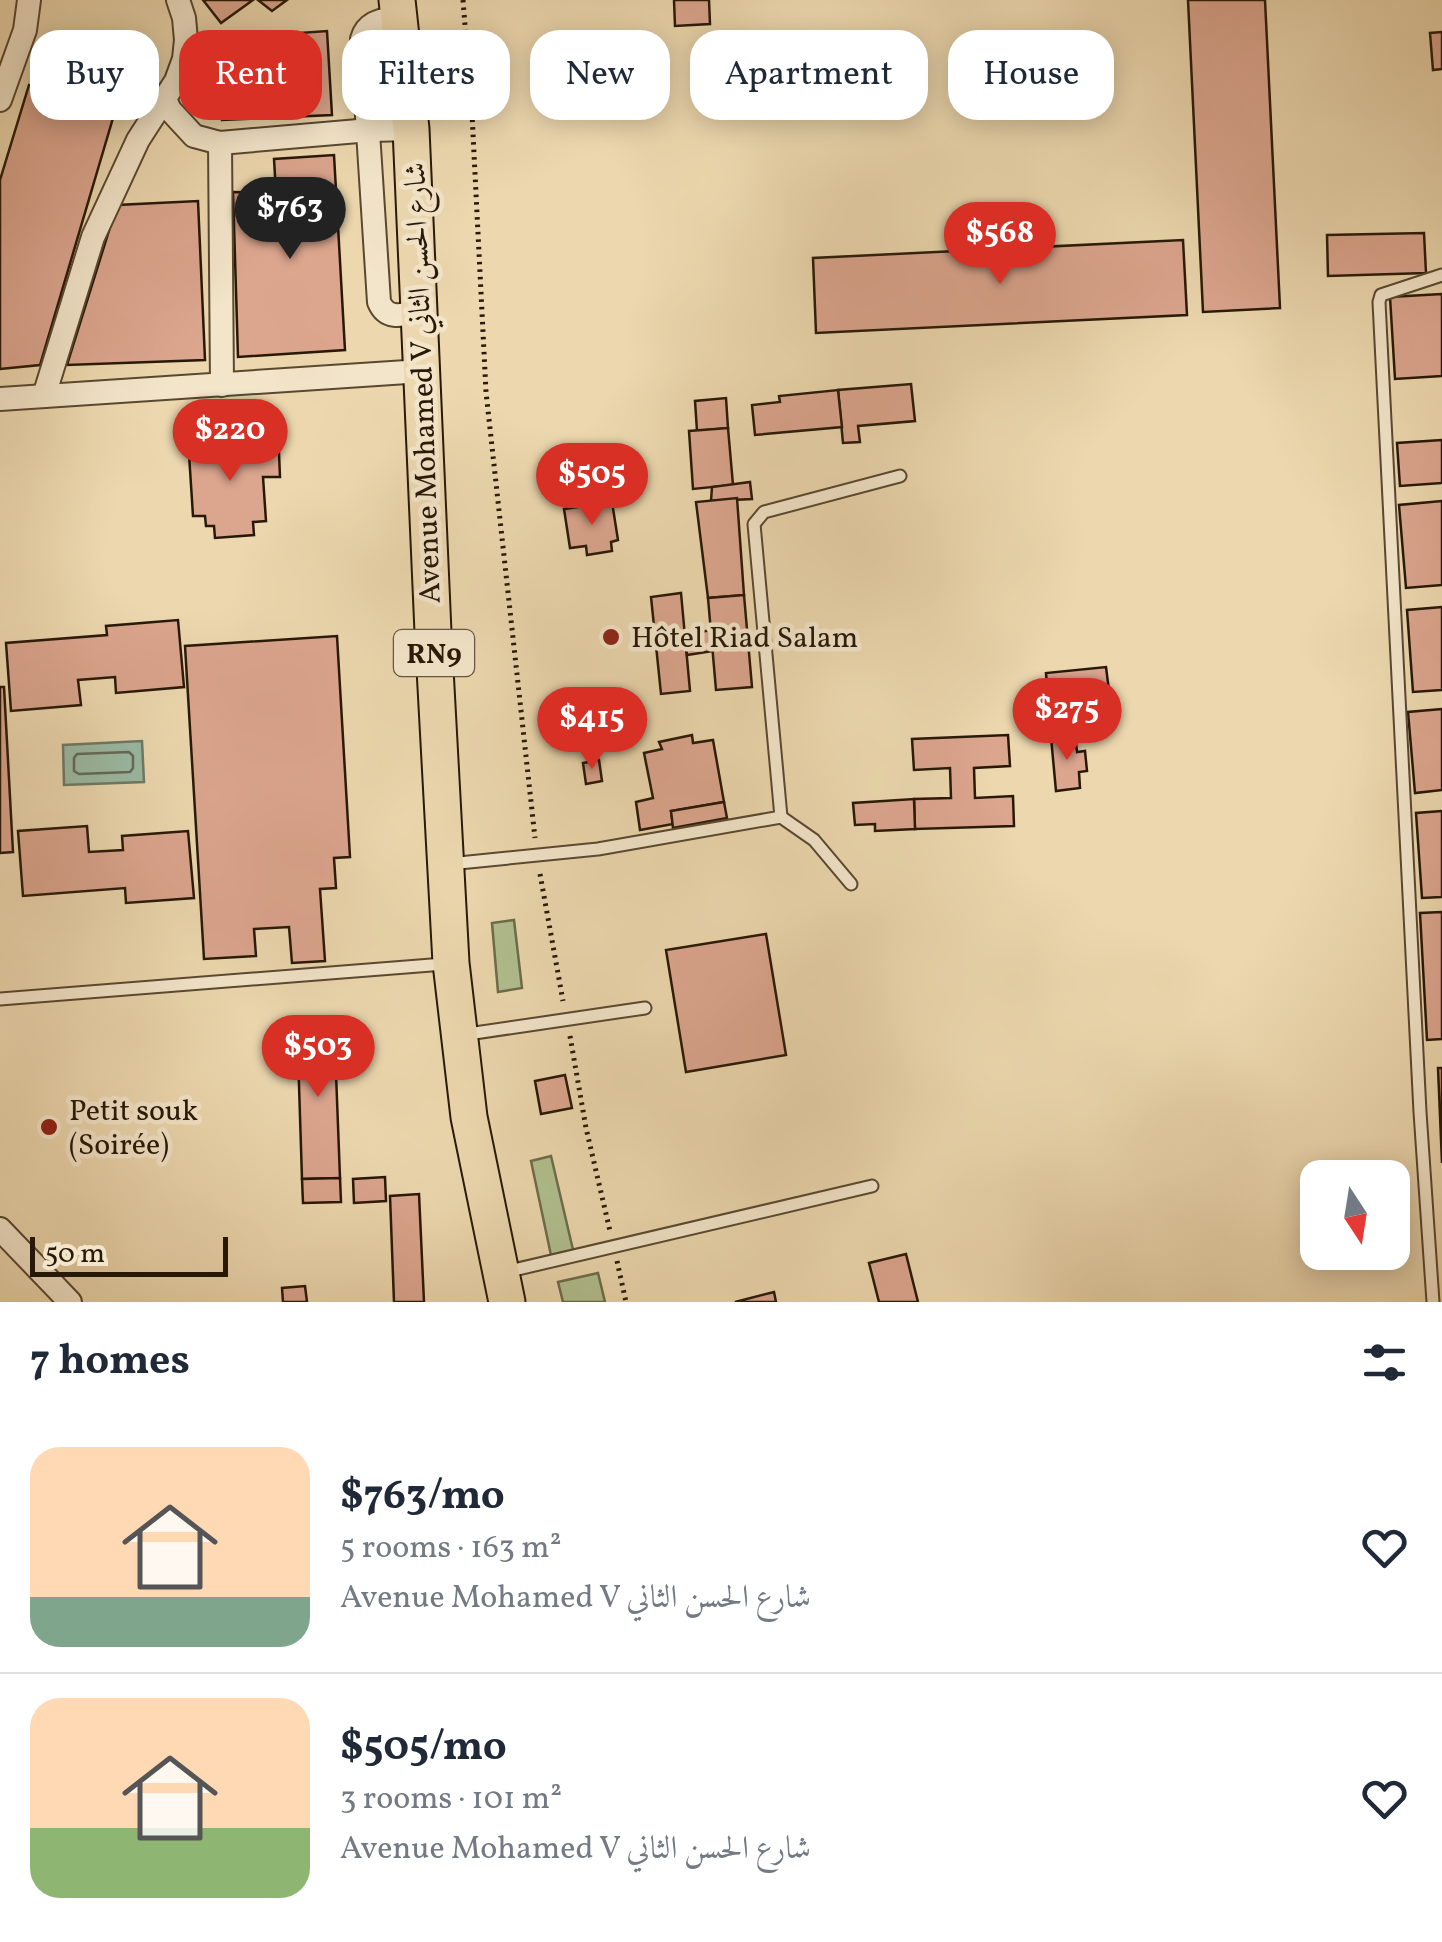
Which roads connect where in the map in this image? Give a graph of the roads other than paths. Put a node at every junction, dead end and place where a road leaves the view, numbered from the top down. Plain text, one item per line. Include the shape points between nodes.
1 (29, 0) edge
2 (178, 0) edge
3 (398, 8) edge
4 (165, 99) junction
5 (0, 100) edge
6 (411, 129) junction
7 (370, 130) junction
8 (220, 143) junction
9 (1442, 274) edge
10 (420, 311) junction
11 (422, 371) junction
12 (222, 385) junction
13 (44, 396) junction
14 (0, 399) edge
15 (900, 476) dead end
16 (781, 817) junction
17 (445, 864) junction
18 (852, 884) dead end
19 (451, 964) junction
20 (0, 998) edge
21 (645, 1008) dead end
22 (458, 1036) junction
23 (872, 1186) dead end
24 (0, 1229) edge
25 (504, 1288) edge
26 (70, 1302) edge
27 (1433, 1302) edge

1 - 5 street
2 - 4 street via 184,59
3 - 6 main road, Avenue Mohamed V شارع الحسن الثاني / RN9
3 - 7 street via 364,33
4 - 8 street via 194,136
4 - 13 street via 138,140 93,238
6 - 7 street
6 - 10 main road, Avenue Mohamed V شارع الحسن الثاني / RN9
7 - 8 street
7 - 10 street via 379,302 392,315
8 - 12 street
9 - 27 lane via 1381,295 1379,302
10 - 11 main road, Avenue Mohamed V شارع الحسن الثاني / RN9
11 - 12 street
11 - 17 main road, Avenue Mohamed V شارع الحسن الثاني / RN9
12 - 13 street
13 - 14 street
15 - 16 lane via 764,512 754,524
16 - 17 lane via 598,849
16 - 18 lane via 814,840
17 - 19 main road, Avenue Mohamed V شارع الحسن الثاني / RN9
19 - 20 lane
19 - 22 main road, Avenue Mohamed V شارع الحسن الثاني / RN9
21 - 22 lane
22 - 25 main road, Avenue Mohamed V شارع الحسن الثاني / RN9
23 - 25 lane via 614,1247
24 - 26 street

